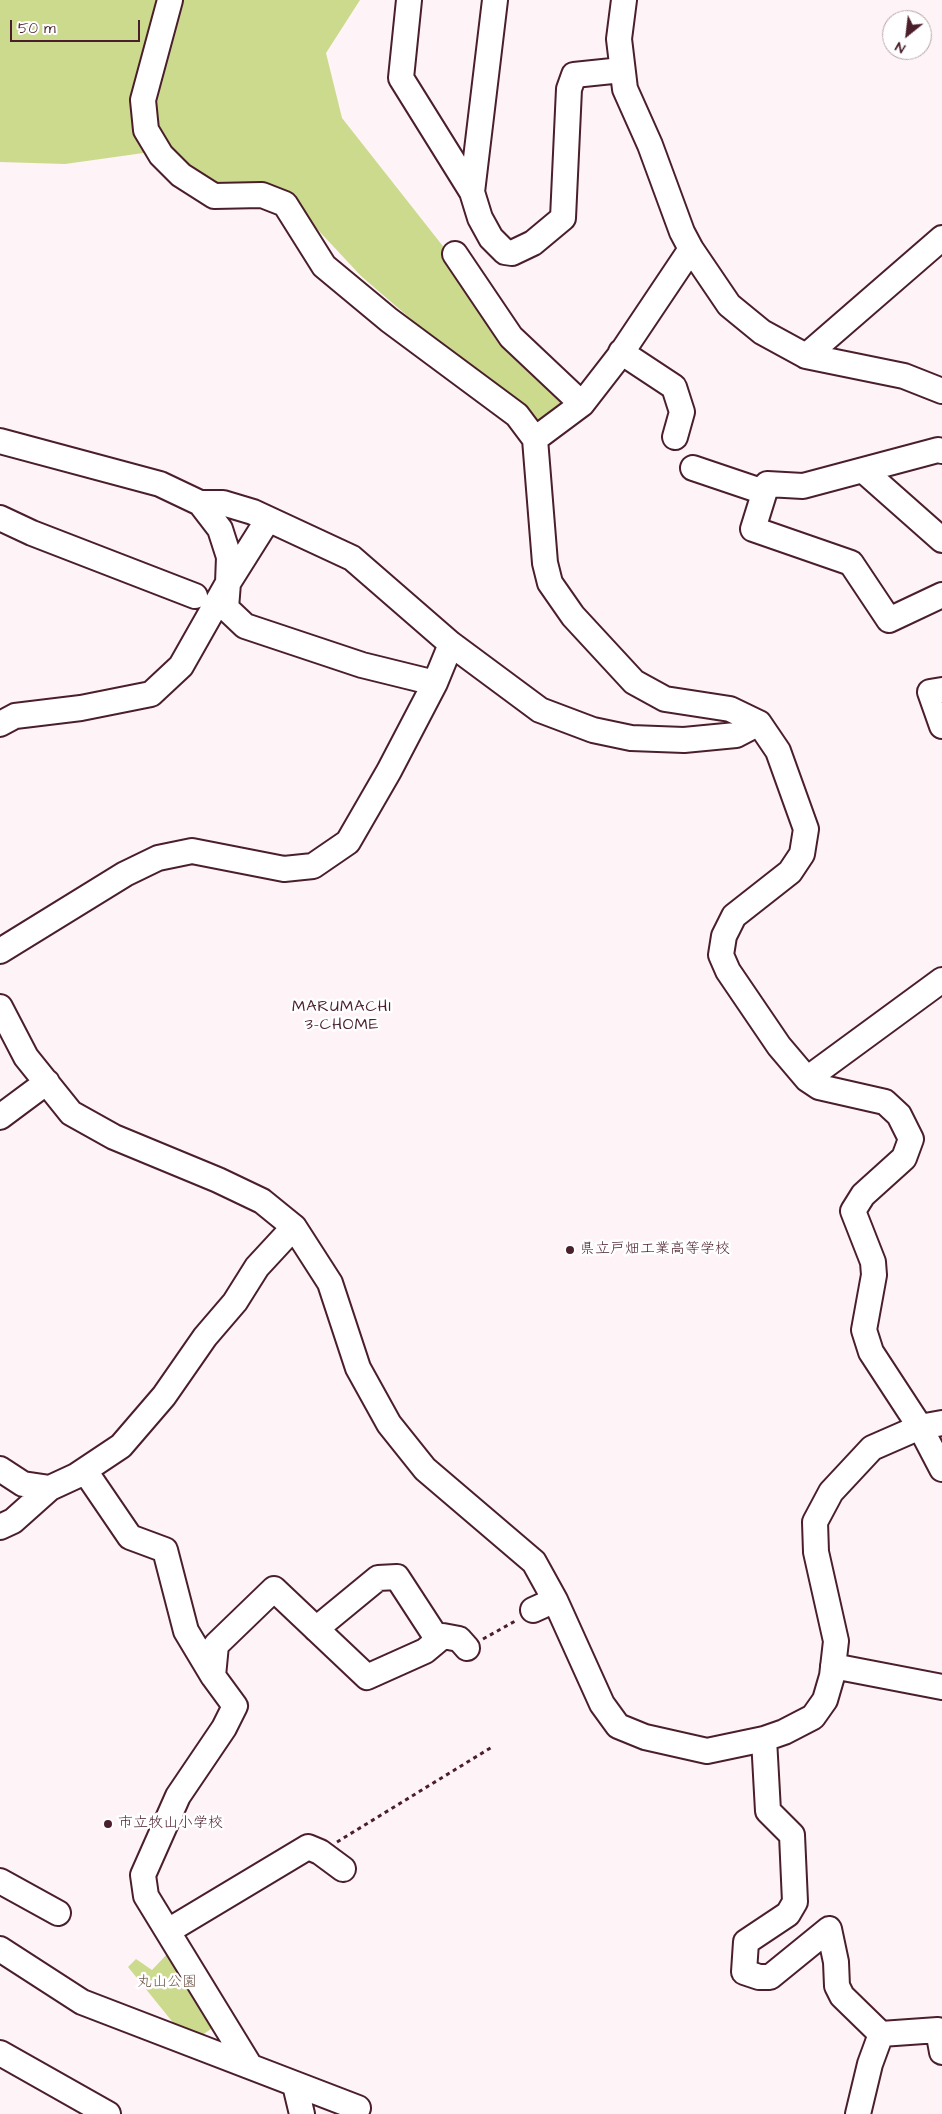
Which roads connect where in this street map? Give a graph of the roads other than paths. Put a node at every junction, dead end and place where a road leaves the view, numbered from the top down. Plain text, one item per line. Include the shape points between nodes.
1 (170, 0) edge
2 (410, 0) edge
3 (495, 0) edge
4 (624, 0) edge
5 (622, 70) junction
6 (472, 192) junction
7 (942, 238) edge
8 (691, 248) junction
9 (455, 254) dead end
10 (622, 352) junction
11 (806, 356) junction
12 (942, 391) edge
13 (582, 404) junction
14 (675, 438) dead end
15 (535, 439) junction
16 (0, 441) edge
17 (942, 451) edge
18 (693, 468) dead end
19 (864, 471) junction
20 (764, 492) junction
21 (200, 503) junction
22 (0, 518) edge
23 (267, 521) junction
24 (942, 540) edge
25 (228, 583) junction
26 (942, 595) edge
27 (195, 596) dead end
28 (451, 644) junction
29 (435, 683) junction
30 (942, 690) edge
31 (0, 724) edge
32 (758, 724) junction
33 (942, 726) edge
34 (0, 951) edge
35 (942, 980) edge
36 (0, 1008) edge
37 (807, 1079) junction
38 (47, 1082) junction
39 (0, 1117) edge
40 (294, 1227) junction
41 (931, 1425) edge
42 (942, 1468) edge
43 (0, 1469) edge
44 (85, 1471) junction
45 (50, 1488) junction
46 (0, 1527) edge
47 (555, 1600) junction
48 (533, 1610) road end
49 (316, 1629) junction
50 (438, 1640) junction
51 (467, 1648) road end
52 (833, 1666) junction
53 (213, 1676) junction
54 (942, 1687) edge
55 (764, 1739) junction
56 (343, 1869) dead end
57 (0, 1881) edge
58 (58, 1913) dead end
59 (168, 1931) junction
60 (0, 1948) edge
61 (881, 2034) junction
62 (942, 2052) edge
63 (0, 2053) edge
64 (250, 2066) junction
65 (295, 2085) junction
66 (358, 2108) dead end
67 (108, 2114) edge
68 (302, 2114) edge
69 (858, 2114) edge

1 - 15 street via 143,100 146,130 161,155 181,175 214,196 262,195 285,204 324,266 389,320 516,414
2 - 6 street via 401,78
3 - 6 street
4 - 5 street via 619,39
5 - 6 street via 574,75 569,89 563,218 533,243 512,253 505,252 490,238
5 - 8 street via 625,89
7 - 11 street
8 - 10 street
8 - 11 street via 729,305 762,332
9 - 13 street via 511,337
10 - 13 street
10 - 14 street via 674,387 682,412
11 - 12 street via 904,376
13 - 15 street
15 - 32 street via 544,563 550,583 573,616 634,682 665,699 730,708
16 - 21 street via 160,484
17 - 19 street
18 - 20 street
19 - 20 street via 803,486 767,484
19 - 24 street
20 - 26 street via 753,529 851,563 890,620
21 - 23 street via 223,503 253,512
21 - 25 street via 220,529 229,557
22 - 27 street
23 - 25 street
23 - 28 street via 352,558
25 - 29 street via 226,608 245,626 362,664
25 - 31 street via 181,666 151,694 81,708 15,716
28 - 29 street
28 - 32 street via 540,710 593,730 631,738 684,740 736,735
29 - 34 street via 348,842 313,866 284,869 192,851 158,858 125,874
30 - 33 street via 930,692
32 - 37 street via 778,751 806,828 802,854 790,872 734,916 724,936 721,955 728,971 759,1016
35 - 37 street
36 - 38 street via 26,1057
37 - 41 street via 820,1087 885,1102 899,1115 911,1139 904,1158 863,1195 853,1211 873,1262 874,1275 864,1330 871,1352
38 - 39 street
38 - 40 street via 71,1113 114,1137 262,1201
40 - 44 street via 257,1267 235,1302 205,1337 164,1396 121,1446
40 - 47 street via 330,1283 358,1368 389,1424 425,1469 534,1562
41 - 42 street
41 - 52 street via 872,1448 831,1492 815,1522 816,1552 836,1640
43 - 45 street via 23,1484
44 - 45 street
44 - 53 street via 130,1537 165,1550 186,1631
45 - 46 street via 14,1521
47 - 48 street
47 - 55 street via 602,1704 618,1726 645,1737 707,1751
49 - 50 street via 367,1677 425,1651
49 - 50 street via 378,1578 397,1577
49 - 53 street via 274,1589 216,1645
50 - 51 street via 443,1636 458,1639
52 - 54 street
52 - 55 street via 825,1700 813,1717
53 - 59 street via 235,1706 178,1796 142,1875 146,1896
55 - 61 street via 768,1811 792,1836 795,1902 788,1914 746,1942 744,1972 770,1977 829,1929 837,1986 842,1996
56 - 59 street via 308,1847
57 - 58 street
59 - 64 street
60 - 64 street via 82,2002
61 - 62 street via 938,2030
61 - 69 street
63 - 67 street
64 - 65 street
65 - 66 street
65 - 68 street

